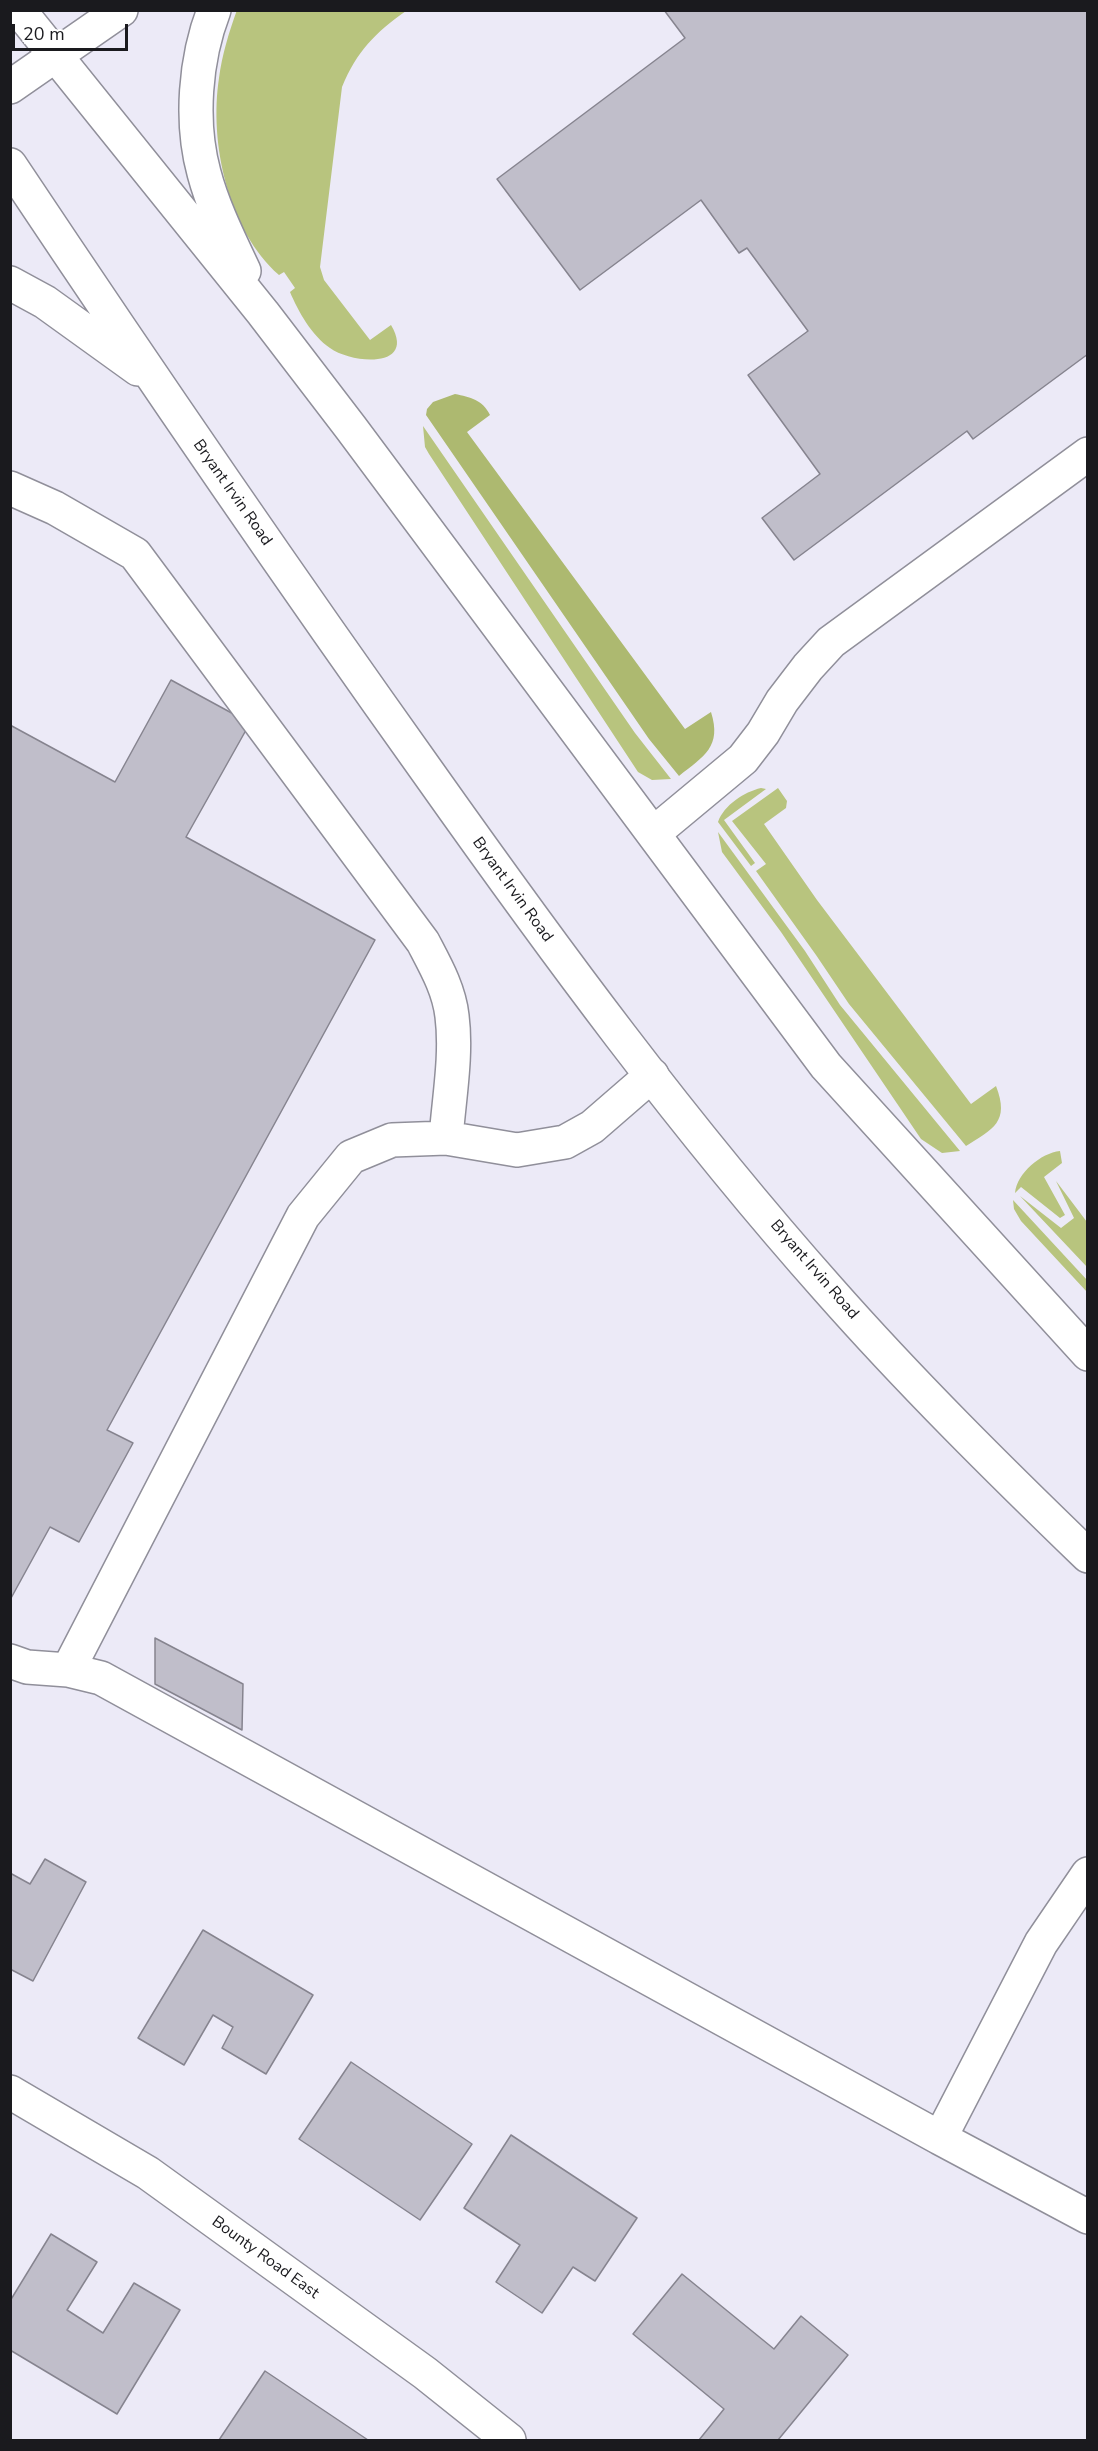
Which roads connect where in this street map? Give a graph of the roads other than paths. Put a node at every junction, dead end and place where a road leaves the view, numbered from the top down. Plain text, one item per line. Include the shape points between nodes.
1 (19, 10) edge
2 (120, 10) edge
3 (214, 10) edge
4 (53, 56) junction
5 (10, 87) edge
6 (10, 165) edge
7 (10, 283) edge
8 (263, 313) junction
9 (155, 380) junction
10 (1088, 454) edge
11 (10, 488) edge
12 (654, 833) junction
13 (652, 1075) junction
14 (446, 1138) junction
15 (1088, 1354) edge
16 (1088, 1556) edge
17 (10, 1661) edge
18 (68, 1670) junction
19 (1088, 1874) edge
20 (10, 2092) edge
21 (940, 2138) junction
22 (1086, 2214) edge
23 (509, 2440) edge

1 - 4 main road
2 - 4 main road
3 - 8 main road via 197,84 198,140 216,210
4 - 5 main road
4 - 8 main road
6 - 9 main road, Bryant Irvin Road
7 - 9 main road via 45,302
8 - 12 main road
9 - 13 main road, Bryant Irvin Road via 481,848
10 - 12 main road via 831,642 807,667 743,759
11 - 14 main road via 55,508 135,554 423,942 440,972 452,1015
12 - 15 main road via 826,1066
13 - 14 main road via 592,1127 565,1142 517,1150
13 - 16 main road, Bryant Irvin Road via 828,1290
14 - 18 main road via 392,1140 351,1157 303,1216
17 - 18 main road via 27,1667
18 - 21 main road via 101,1678
19 - 21 main road via 1041,1943
20 - 23 main road, Bounty Road East via 148,2173 424,2373
21 - 22 main road

